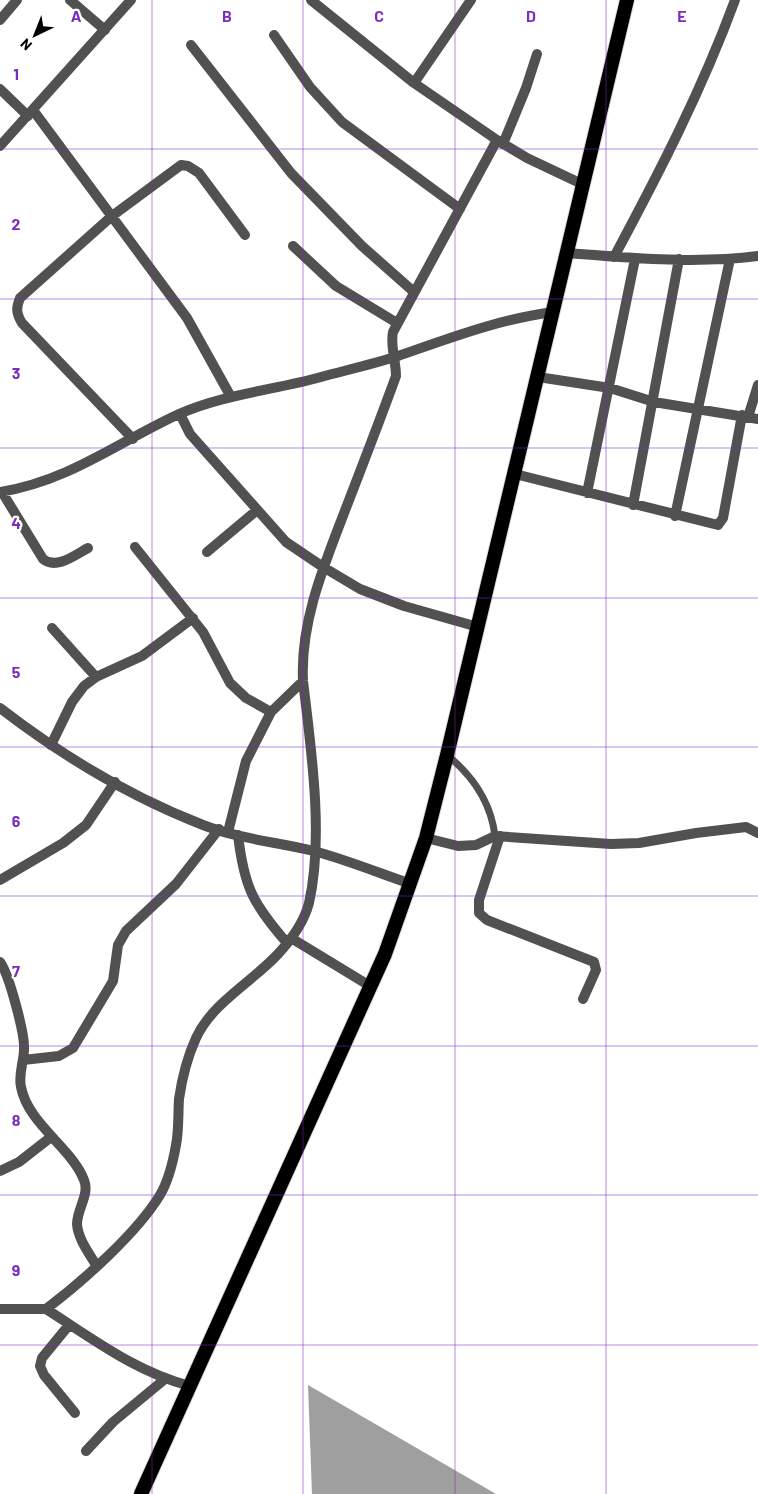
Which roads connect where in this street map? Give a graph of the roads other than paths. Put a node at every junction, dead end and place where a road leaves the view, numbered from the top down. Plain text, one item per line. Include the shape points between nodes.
1 (17, 0) edge
2 (70, 0) edge
3 (131, 0) edge
4 (471, 0) edge
5 (628, 0) edge
6 (736, 0) edge
7 (315, 1) edge
8 (0, 20) edge
9 (105, 30) junction
10 (274, 36) dead end
11 (192, 45) dead end
12 (537, 54) dead end
13 (414, 82) junction
14 (0, 89) edge
15 (31, 113) junction
16 (500, 142) junction
17 (0, 146) edge
18 (584, 184) junction
19 (460, 209) junction
20 (112, 216) junction
21 (245, 235) dead end
22 (293, 246) dead end
23 (568, 253) junction
24 (758, 256) edge
25 (614, 257) junction
26 (635, 258) junction
27 (679, 259) junction
28 (730, 260) junction
29 (414, 292) junction
30 (554, 312) junction
31 (397, 323) junction
32 (396, 356) junction
33 (538, 377) junction
34 (758, 385) edge
35 (610, 388) junction
36 (231, 397) junction
37 (654, 402) junction
38 (700, 408) junction
39 (180, 414) junction
40 (749, 417) edge
41 (133, 439) junction
42 (514, 474) junction
43 (1, 492) edge
44 (586, 493) junction
45 (634, 505) junction
46 (256, 511) junction
47 (675, 516) junction
48 (135, 547) dead end
49 (88, 548) dead end
50 (207, 552) dead end
51 (323, 567) junction
52 (193, 618) junction
53 (478, 627) junction
54 (52, 628) dead end
55 (96, 677) junction
56 (303, 681) junction
57 (0, 708) edge
58 (271, 712) junction
59 (52, 745) junction
60 (447, 755) junction
61 (115, 782) junction
62 (228, 832) junction
63 (758, 833) edge
64 (498, 836) junction
65 (426, 838) junction
66 (314, 851) junction
67 (0, 880) edge
68 (411, 884) junction
69 (289, 940) junction
70 (0, 962) edge
71 (370, 986) junction
72 (583, 999) dead end
73 (23, 1060) junction
74 (51, 1137) junction
75 (0, 1172) edge
76 (96, 1266) junction
77 (0, 1309) edge
78 (46, 1309) junction
79 (69, 1325) junction
80 (165, 1380) junction
81 (190, 1386) junction
82 (75, 1413) dead end
83 (86, 1451) dead end
84 (140, 1494) edge

1 - 8 street
2 - 9 street
3 - 9 street
4 - 13 street
5 - 18 highway
6 - 25 street via 709,71
7 - 13 street
9 - 15 street
10 - 19 street via 310,87 342,122
11 - 29 street via 290,173 362,246
12 - 16 street via 526,88
13 - 16 street
14 - 15 street
15 - 17 street
15 - 20 street
16 - 18 street
16 - 19 street
18 - 23 highway
19 - 29 street
20 - 21 street via 174,169 188,166 199,173
20 - 36 street via 188,318
20 - 41 street via 29,288 16,306 22,323
22 - 31 street via 336,286
23 - 25 street
23 - 30 highway
24 - 28 street
25 - 26 street
26 - 27 street
26 - 35 street
27 - 28 street
27 - 37 street
28 - 38 street
29 - 31 street
30 - 32 street via 509,319
30 - 33 highway
31 - 32 street via 391,342
32 - 36 street via 301,383
32 - 51 street via 396,376
33 - 35 street
33 - 42 highway
34 - 40 street
35 - 37 street
35 - 44 street
36 - 39 street
37 - 38 street
37 - 45 street
38 - 40 street
38 - 47 street
39 - 41 street
39 - 46 street via 190,434
40 - 47 street via 721,523 713,526
41 - 43 street via 84,466
42 - 44 street
42 - 53 highway
43 - 49 street via 47,563 58,563
44 - 45 street
45 - 47 street
46 - 50 street
46 - 51 street via 286,542
48 - 52 street
51 - 53 street via 360,589 404,606
51 - 56 street via 306,627
52 - 55 street via 142,656
52 - 58 street via 230,683 246,698
53 - 60 highway
54 - 55 street
55 - 59 street via 78,692
56 - 58 street
56 - 66 street via 312,756
57 - 59 street
58 - 62 street via 246,761
59 - 61 street
60 - 64 lane via 467,774 488,806
60 - 65 highway
61 - 62 street via 204,825
61 - 67 street via 86,824 63,844
62 - 66 street
62 - 69 street via 252,898 265,918
62 - 73 street via 126,931 118,945 114,981 73,1048 58,1056
63 - 64 street via 746,828 610,844
64 - 65 street via 476,845 458,846
64 - 72 street via 479,900 479,913 487,920 594,962 596,970
65 - 68 highway
66 - 68 street
66 - 69 street via 309,904
68 - 71 highway
69 - 71 street
69 - 76 street via 277,955 212,1014 198,1036 185,1065 177,1142 161,1194 146,1215
70 - 73 street via 6,973 24,1042
71 - 81 highway
73 - 74 street via 20,1085 24,1097
74 - 75 street via 19,1162
74 - 76 street via 84,1178 86,1191 77,1225
76 - 78 street
77 - 78 street
78 - 79 street
79 - 80 street via 136,1367
79 - 82 street via 42,1358 40,1366
80 - 81 street
80 - 83 street via 113,1422
81 - 84 highway

